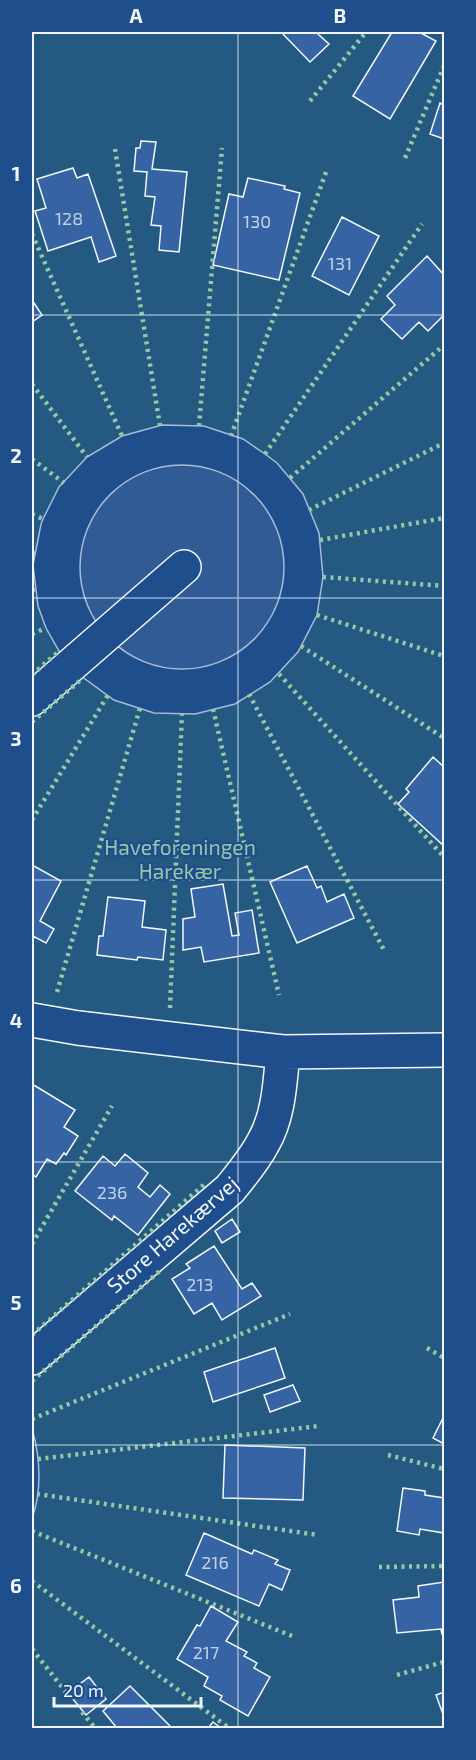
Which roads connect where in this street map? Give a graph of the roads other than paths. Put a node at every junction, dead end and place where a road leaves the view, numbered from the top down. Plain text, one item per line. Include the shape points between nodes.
1 (184, 567) dead end
2 (32, 699) edge
3 (32, 1020) edge
4 (444, 1050) edge
5 (283, 1052) junction
6 (32, 1358) edge

1 - 2 street
3 - 5 street
4 - 5 street
5 - 6 street, Store Harekærvej via 274,1113 265,1141 249,1166 230,1189

